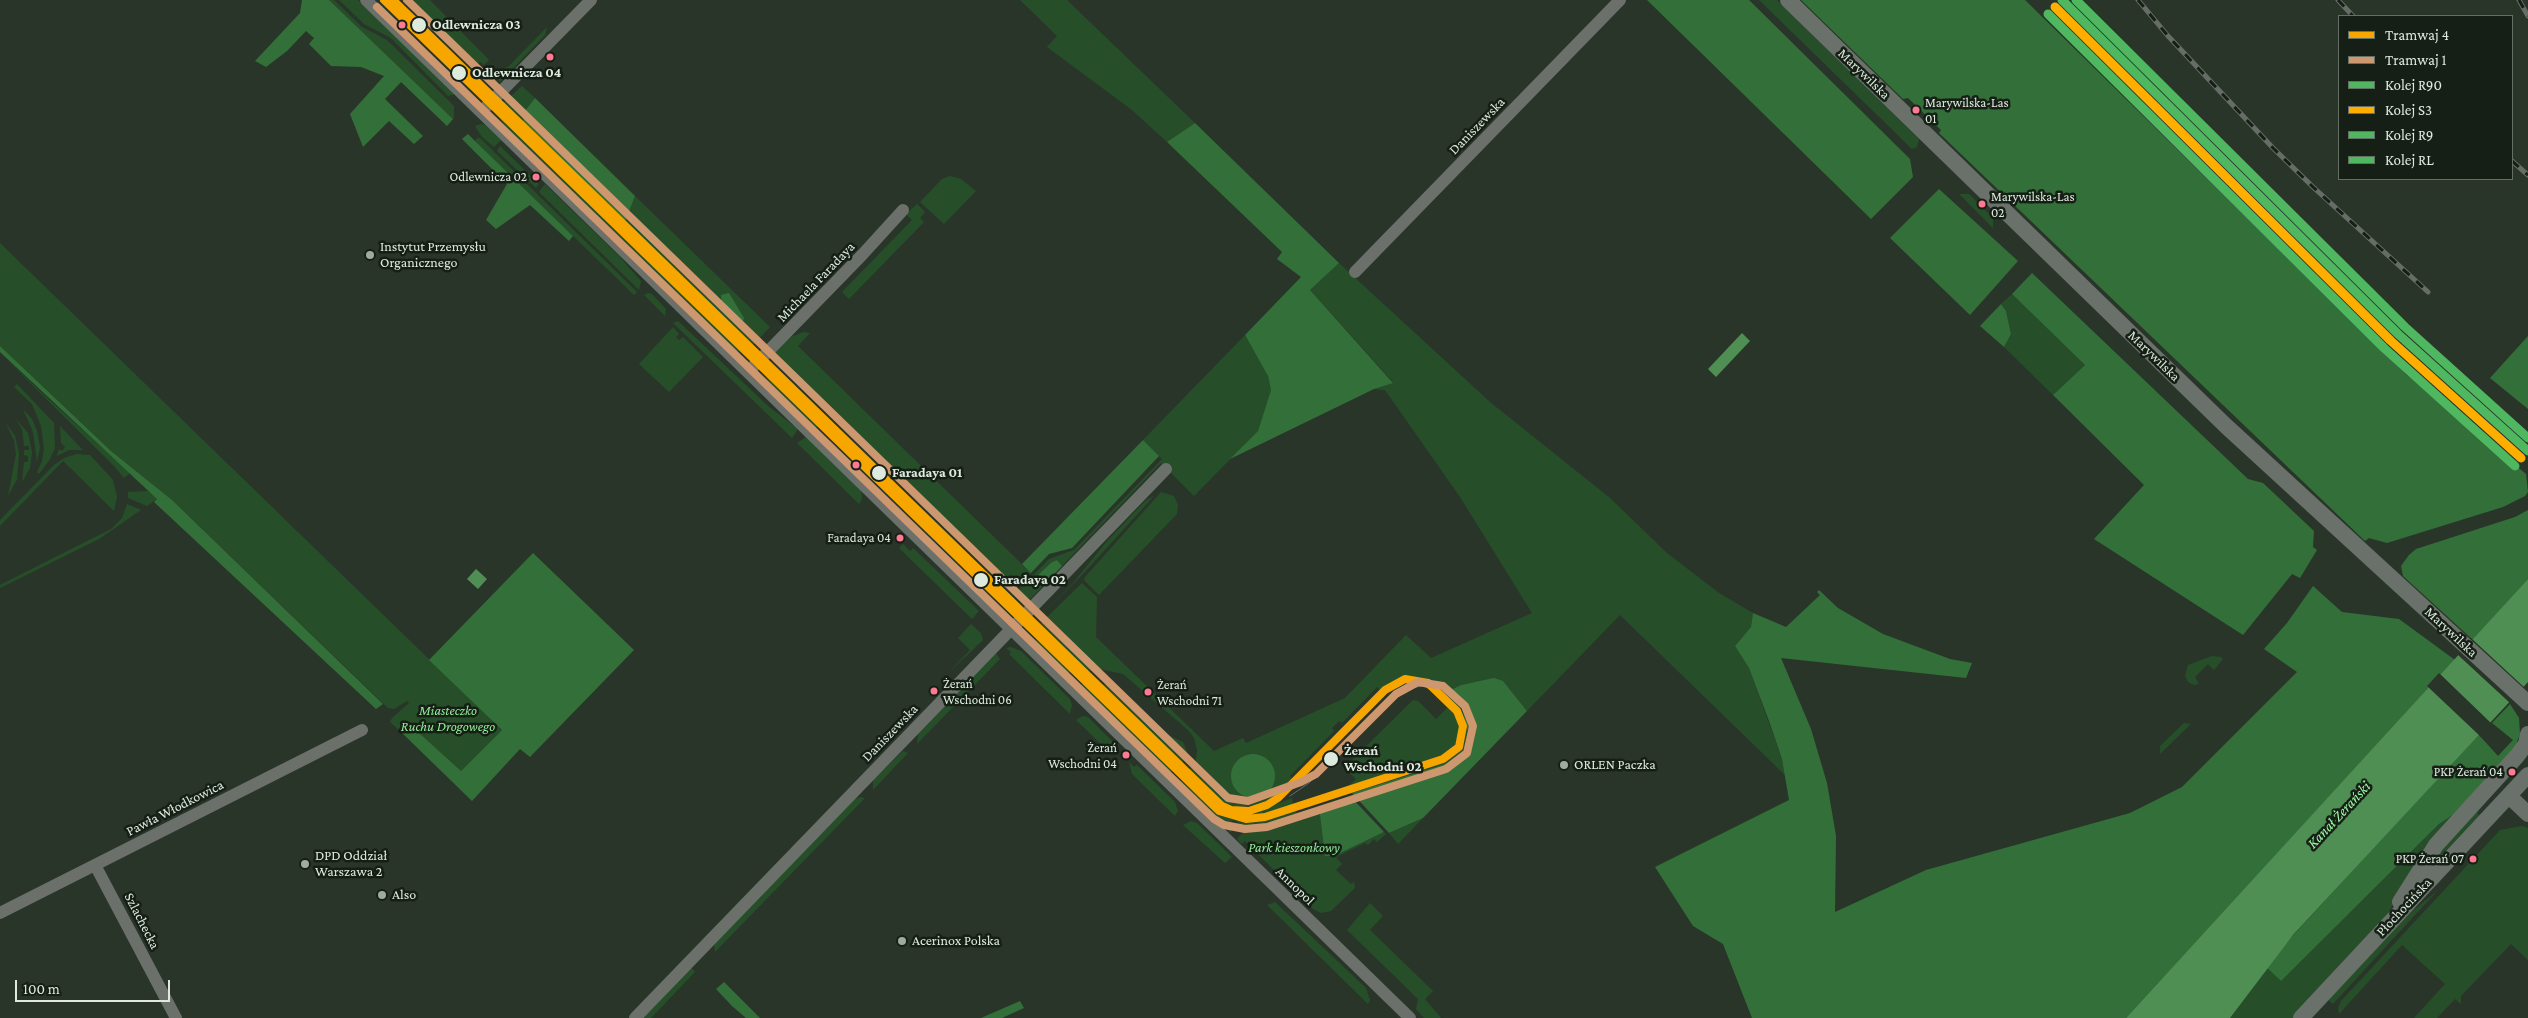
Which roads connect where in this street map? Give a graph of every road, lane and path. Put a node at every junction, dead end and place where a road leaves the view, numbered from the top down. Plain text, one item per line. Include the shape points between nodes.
1 (366, 0) edge
2 (591, 0) edge
3 (1620, 0) edge
4 (1788, 0) edge
5 (481, 112) junction
6 (902, 210) dead end
7 (1355, 272) dead end
8 (748, 372) junction
9 (1166, 469) dead end
10 (1011, 630) junction
11 (2524, 699) edge
12 (2528, 716) edge
13 (362, 730) dead end
14 (2528, 734) edge
15 (2528, 775) edge
16 (2509, 796) junction
17 (2528, 814) edge
18 (95, 865) junction
19 (0, 913) edge
20 (2386, 928) junction
21 (176, 1018) edge
22 (634, 1018) edge
23 (1410, 1018) edge
24 (2301, 1018) edge

1 - 5 street, Annopol
2 - 5 street
3 - 7 street, Daniszewska
4 - 11 main road, Marywilska via 2226,426
5 - 8 street, Annopol
6 - 8 street, Michaela Faradaya
8 - 10 street, Annopol
9 - 10 street, Daniszewska
10 - 22 street, Daniszewska
10 - 23 street, Annopol
11 - 12 main road
13 - 18 street, Pawła Włodkowica
14 - 20 main road via 2522,750 2423,863
15 - 16 main road, Płochocińska
16 - 17 main road
16 - 20 main road, Płochocińska
18 - 19 street, Pawła Włodkowica
18 - 21 street, Szlachecka
20 - 24 main road, Płochocińska

